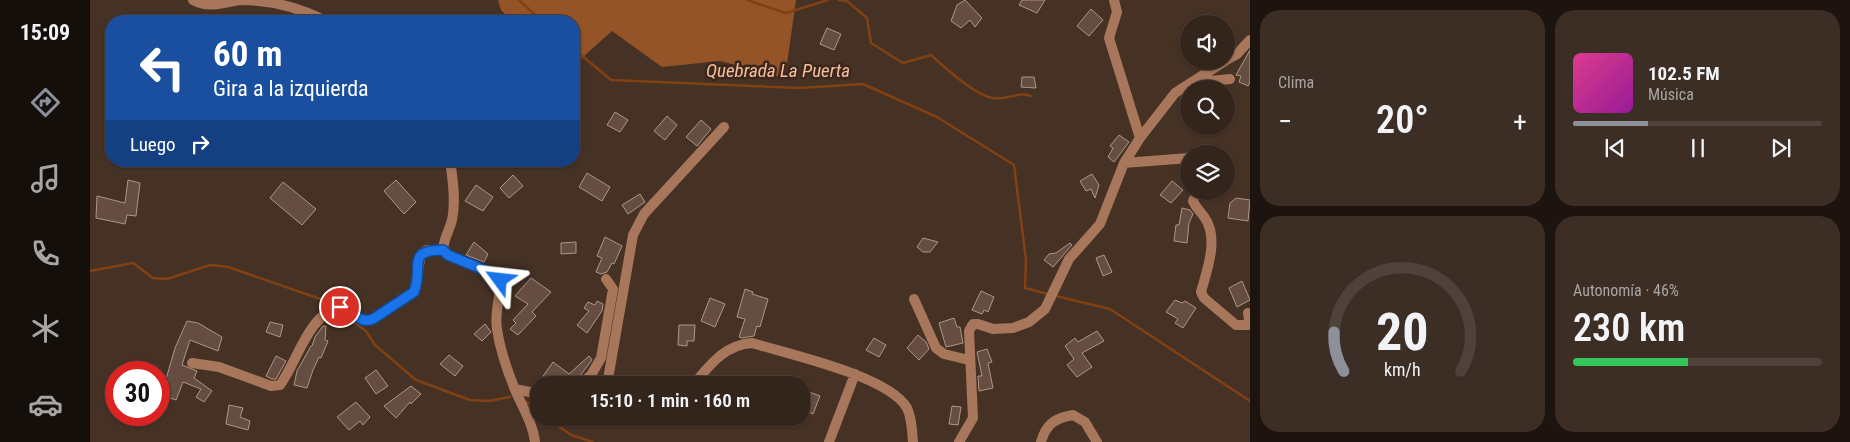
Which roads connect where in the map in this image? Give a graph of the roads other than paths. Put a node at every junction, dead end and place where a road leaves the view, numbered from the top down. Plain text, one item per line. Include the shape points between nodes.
1 (193, 0) edge
2 (1114, 0) edge
3 (312, 15) edge
4 (1250, 40) edge
5 (1235, 55) edge
6 (1212, 70) edge
7 (1197, 79) junction
8 (1230, 79) dead end
9 (724, 127) dead end
10 (1140, 138) junction
11 (1180, 159) edge
12 (1124, 163) junction
13 (450, 167) edge
14 (1193, 200) edge
15 (443, 250) junction
16 (606, 279) dead end
17 (914, 299) dead end
18 (1248, 313) dead end
19 (969, 360) junction
20 (192, 363) dead end
21 (855, 374) junction
22 (590, 376) edge
23 (608, 376) edge
24 (701, 376) edge
25 (515, 389) junction
26 (530, 392) edge
27 (535, 442) edge
28 (830, 442) edge
29 (913, 442) edge
30 (958, 442) edge
31 (1041, 442) edge
32 (1097, 442) edge

1 - 3 street via 203,5 242,0 283,3
2 - 10 street via 1117,12 1109,38
4 - 5 street
6 - 7 street
7 - 8 street
7 - 10 street via 1175,93
9 - 23 street via 644,214 632,235
10 - 12 street
11 - 12 street
12 - 19 street via 1100,224 1069,259 1045,309 1029,322 1013,328 993,329 973,324 969,331
13 - 15 street via 452,222 444,236
14 - 18 street via 1206,218 1211,234 1201,292 1236,325 1247,325
15 - 20 street via 427,250 421,254 414,292 373,319 359,320 348,308 340,307 323,314 315,322 280,386 271,386 219,367
15 - 25 street via 494,274 500,280 501,292 495,311 497,330
16 - 22 street via 613,289 601,358
17 - 19 street via 936,348 944,354
19 - 30 street via 973,418
21 - 24 street via 752,343 740,344 721,354
21 - 28 street
21 - 29 street via 877,384 906,407 912,424
25 - 26 street
25 - 27 street via 532,426
31 - 32 street via 1047,426 1060,417 1074,415 1084,422

